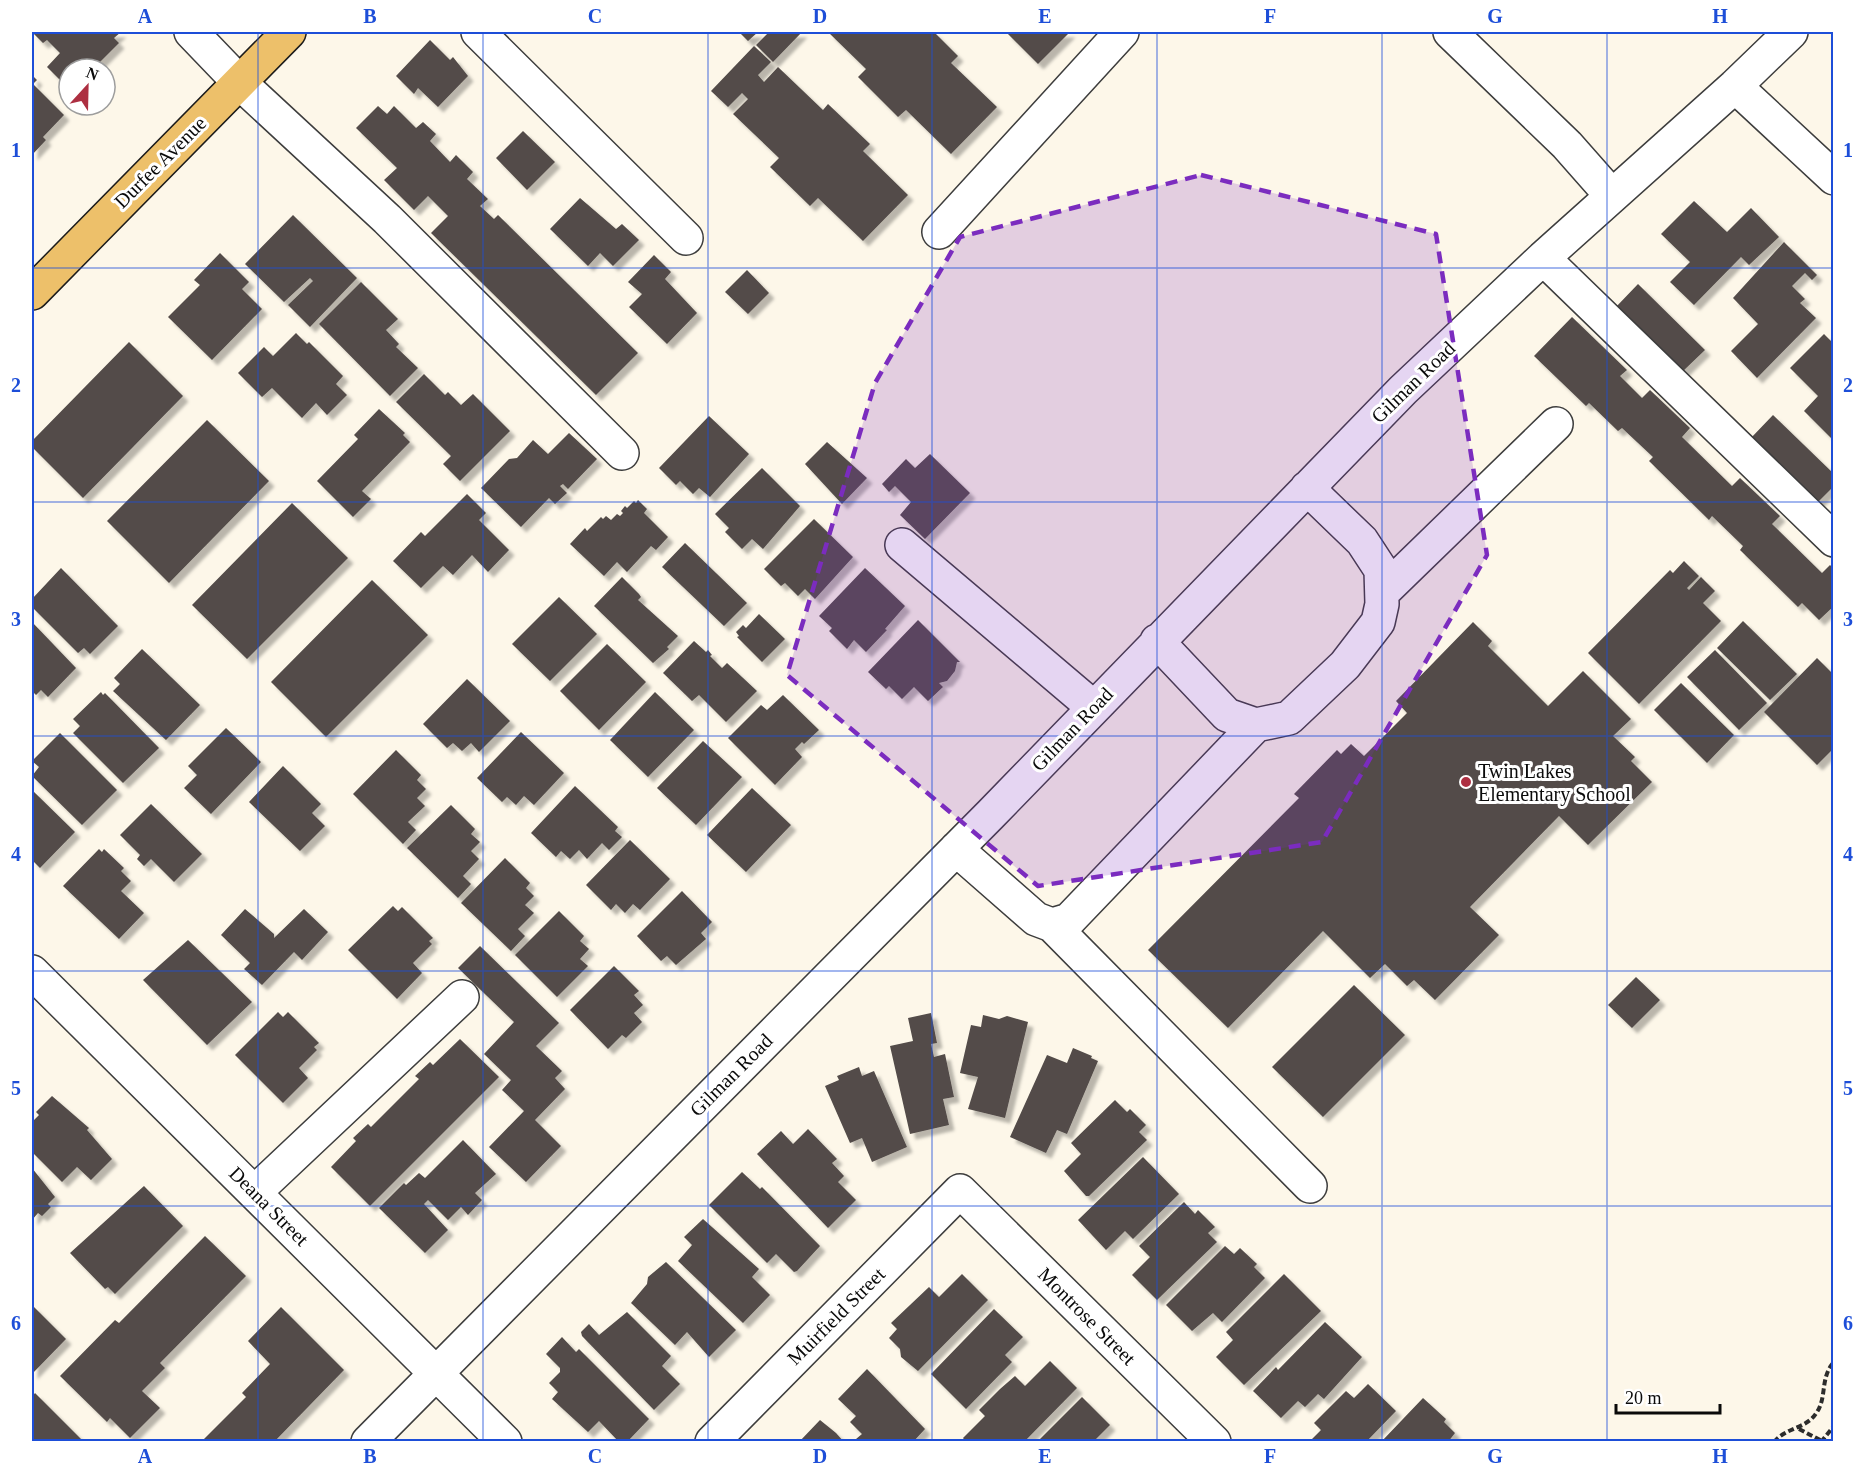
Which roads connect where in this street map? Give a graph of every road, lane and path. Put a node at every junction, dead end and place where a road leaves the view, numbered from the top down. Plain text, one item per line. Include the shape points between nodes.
1 (190, 32) edge
2 (289, 32) edge
3 (478, 32) edge
4 (1122, 32) edge
5 (1450, 32) edge
6 (1791, 32) edge
7 (239, 82) junction
8 (1735, 86) junction
9 (1833, 177) edge
10 (1612, 196) junction
11 (939, 232) dead end
12 (686, 238) dead end
13 (1543, 258) junction
14 (32, 293) edge
15 (1556, 424) dead end
16 (622, 453) dead end
17 (1307, 488) junction
18 (1833, 540) edge
19 (902, 545) dead end
20 (1382, 593) junction
21 (1157, 641) junction
22 (1093, 707) junction
23 (1256, 725) junction
24 (956, 849) junction
25 (1052, 925) junction
26 (32, 972) edge
27 (462, 997) dead end
28 (1310, 1186) dead end
29 (960, 1191) joint
30 (255, 1192) junction
31 (1833, 1362) edge
32 (437, 1371) junction
33 (1833, 1426) edge
34 (1798, 1428) junction
35 (1821, 1441) edge
36 (368, 1442) edge
37 (505, 1442) edge
38 (712, 1442) edge
39 (1214, 1442) edge
40 (1774, 1442) edge

1 - 7 street
2 - 7 main road, Durfee Avenue
3 - 12 street
4 - 11 street
5 - 10 street via 1567,145
6 - 8 street, Gilman Road
7 - 14 main road, Durfee Avenue
7 - 16 street via 387,219
8 - 9 street
8 - 10 street, Gilman Road
10 - 13 street, Gilman Road
13 - 17 street, Gilman Road via 1402,390
13 - 18 street
15 - 20 street
17 - 20 street via 1362,541 1381,570
17 - 21 street, Gilman Road
19 - 22 street
20 - 23 street via 1378,622 1345,665 1288,718
21 - 22 street, Gilman Road
21 - 23 street via 1227,714
22 - 24 street, Gilman Road
23 - 25 street via 1070,920
24 - 25 street via 1036,919
24 - 32 street, Gilman Road
25 - 28 street
26 - 30 street, Deana Street
27 - 30 street
29 - 38 street, Muirfield Street
29 - 39 street, Montrose Street
30 - 32 street, Deana Street
31 - 34 path via 1826,1373 1816,1414
32 - 36 street, Gilman Road
32 - 37 street, Deana Street
33 - 35 path
34 - 35 path
34 - 40 path

